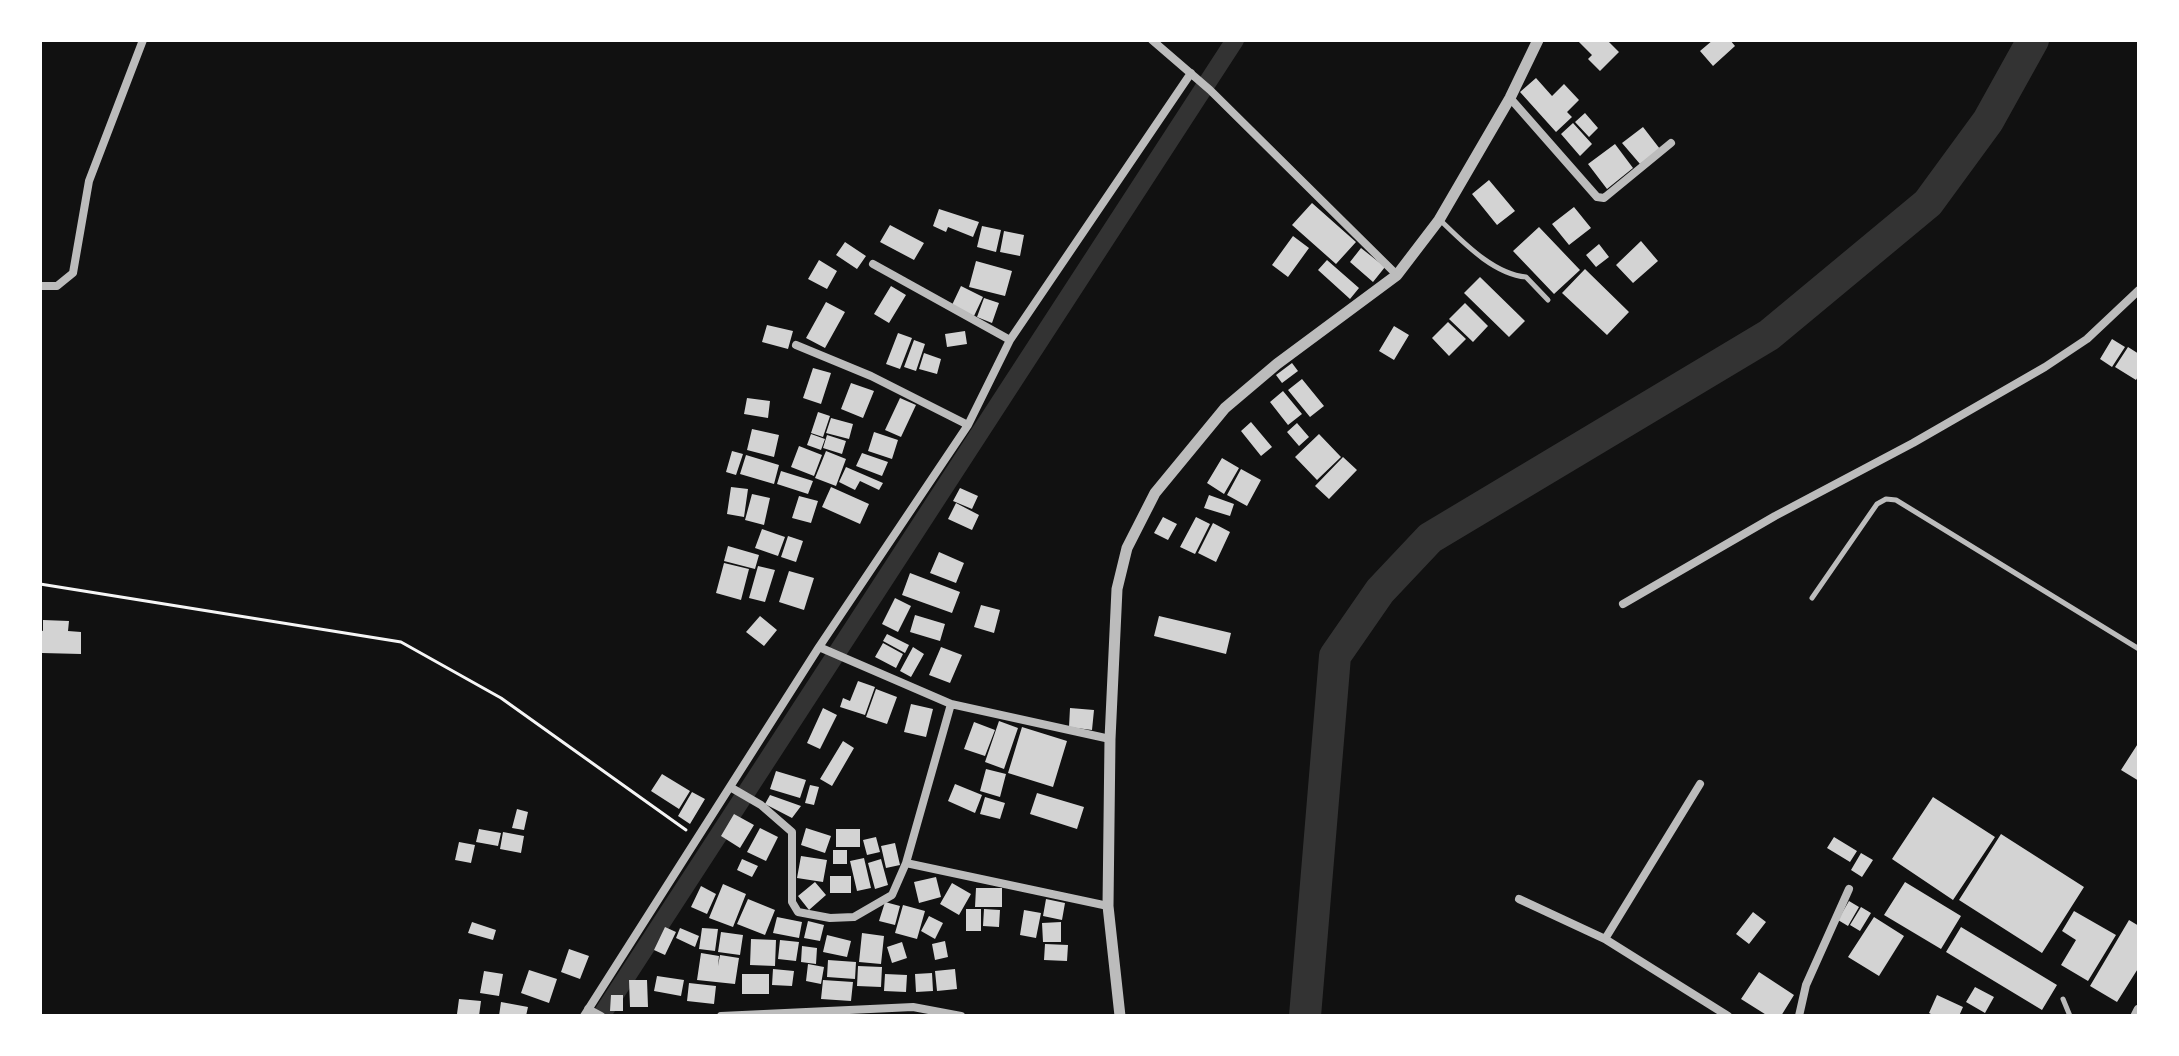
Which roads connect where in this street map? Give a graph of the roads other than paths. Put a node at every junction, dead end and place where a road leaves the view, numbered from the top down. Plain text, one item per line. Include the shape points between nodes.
1 (143, 40) edge
2 (1152, 40) edge
3 (1538, 40) edge
4 (1193, 75) junction
5 (1510, 98) junction
6 (1671, 143) dead end
7 (1439, 220) junction
8 (873, 264) dead end
9 (1397, 275) junction
10 (40, 286) edge
11 (2139, 290) edge
12 (1548, 300) dead end
13 (1010, 340) junction
14 (796, 345) dead end
15 (968, 425) junction
16 (1812, 598) dead end
17 (1623, 604) dead end
18 (821, 648) junction
19 (2139, 649) edge
20 (951, 704) junction
21 (1110, 739) junction
22 (1700, 784) dead end
23 (734, 789) junction
24 (906, 863) junction
25 (1849, 889) dead end
26 (1519, 899) dead end
27 (1108, 906) junction
28 (1605, 939) junction
29 (2063, 999) dead end
30 (2139, 1010) edge
31 (592, 1014) edge
32 (721, 1016) edge
33 (961, 1016) edge
34 (1120, 1016) edge
35 (1728, 1016) edge
36 (1799, 1016) edge
37 (2070, 1016) edge
38 (2136, 1016) edge

1 - 10 street via 89,181 73,273 57,286
2 - 4 street
3 - 5 street
4 - 9 street
4 - 13 street
5 - 6 street via 1597,197 1604,198
5 - 7 street
7 - 9 street
7 - 12 lane via 1470,248 1515,276 1526,277
8 - 13 street
9 - 21 street via 1225,408 1155,493 1127,548 1117,589
11 - 17 street via 2087,339 2045,367
13 - 15 street
14 - 15 street
15 - 18 street
16 - 19 lane via 1877,504 1896,500
18 - 20 street
18 - 23 street
20 - 21 street
20 - 24 street
21 - 27 street
22 - 28 street
23 - 24 street via 792,832 792,902 798,912 854,917 892,895
23 - 31 street via 696,837
24 - 27 street
25 - 36 street via 1806,985
26 - 28 street
27 - 34 street
28 - 35 street
29 - 37 lane
30 - 38 street
32 - 33 street via 913,1007

